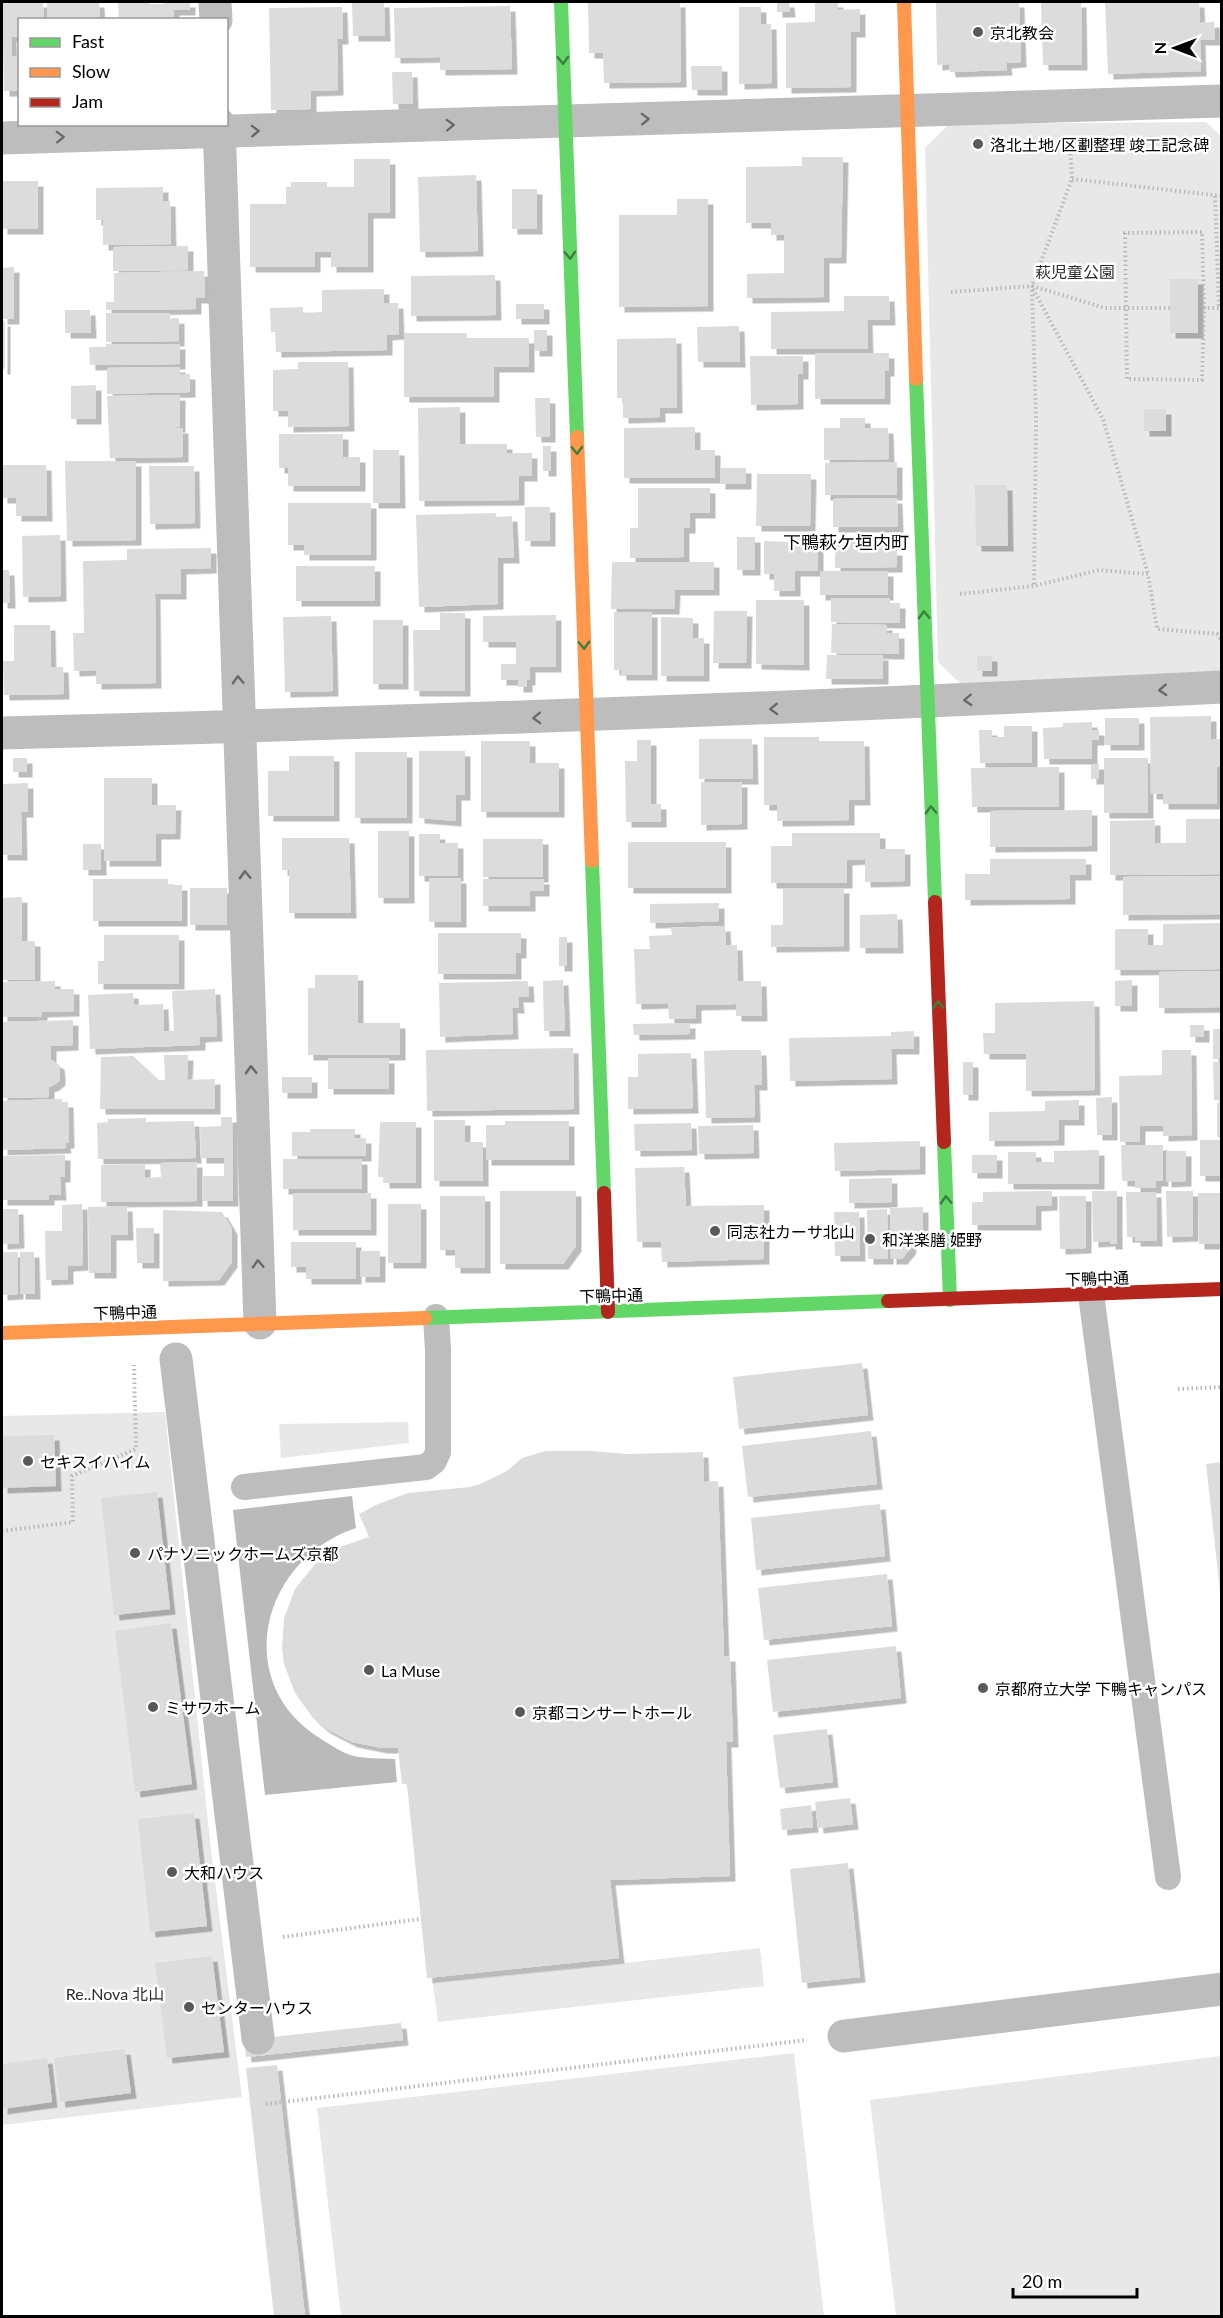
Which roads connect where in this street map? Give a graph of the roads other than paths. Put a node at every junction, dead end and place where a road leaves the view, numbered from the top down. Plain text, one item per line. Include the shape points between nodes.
1 (215, 2) edge
2 (561, 2) edge
3 (904, 2) edge
4 (216, 18) edge
5 (1221, 101) edge
6 (908, 111) junction
7 (565, 121) junction
8 (219, 128) edge
9 (2, 138) edge
10 (1221, 687) edge
11 (927, 703) junction
12 (587, 716) junction
13 (240, 726) junction
14 (2, 733) edge
15 (1221, 1289) edge
16 (1091, 1294) junction
17 (950, 1300) junction
18 (608, 1312) junction
19 (436, 1317) junction
20 (260, 1323) junction
21 (2, 1333) edge
22 (176, 1359) dead end
23 (244, 1487) dead end
24 (1168, 1877) dead end
25 (1221, 1989) edge
26 (844, 2036) road end
27 (258, 2038) dead end

1 - 4 street
2 -> 7 street
3 - 6 street
5 - 6 street
7 -> 6 street
11 -> 6 street
8 -> 7 street
7 -> 12 street
9 -> 8 street
13 -> 8 street
10 -> 11 street
11 -> 12 street
17 -> 11 street
12 -> 13 street
12 - 18 street
13 - 14 street
20 -> 13 street
15 - 16 street, 下鴨中通
16 - 17 street, 下鴨中通
16 - 24 lane
17 - 18 street, 下鴨中通
18 - 19 street, 下鴨中通
19 - 20 street, 下鴨中通
19 - 23 lane via 438,1452 434,1461 426,1467
20 - 21 street, 下鴨中通
22 - 27 street
25 - 26 street

